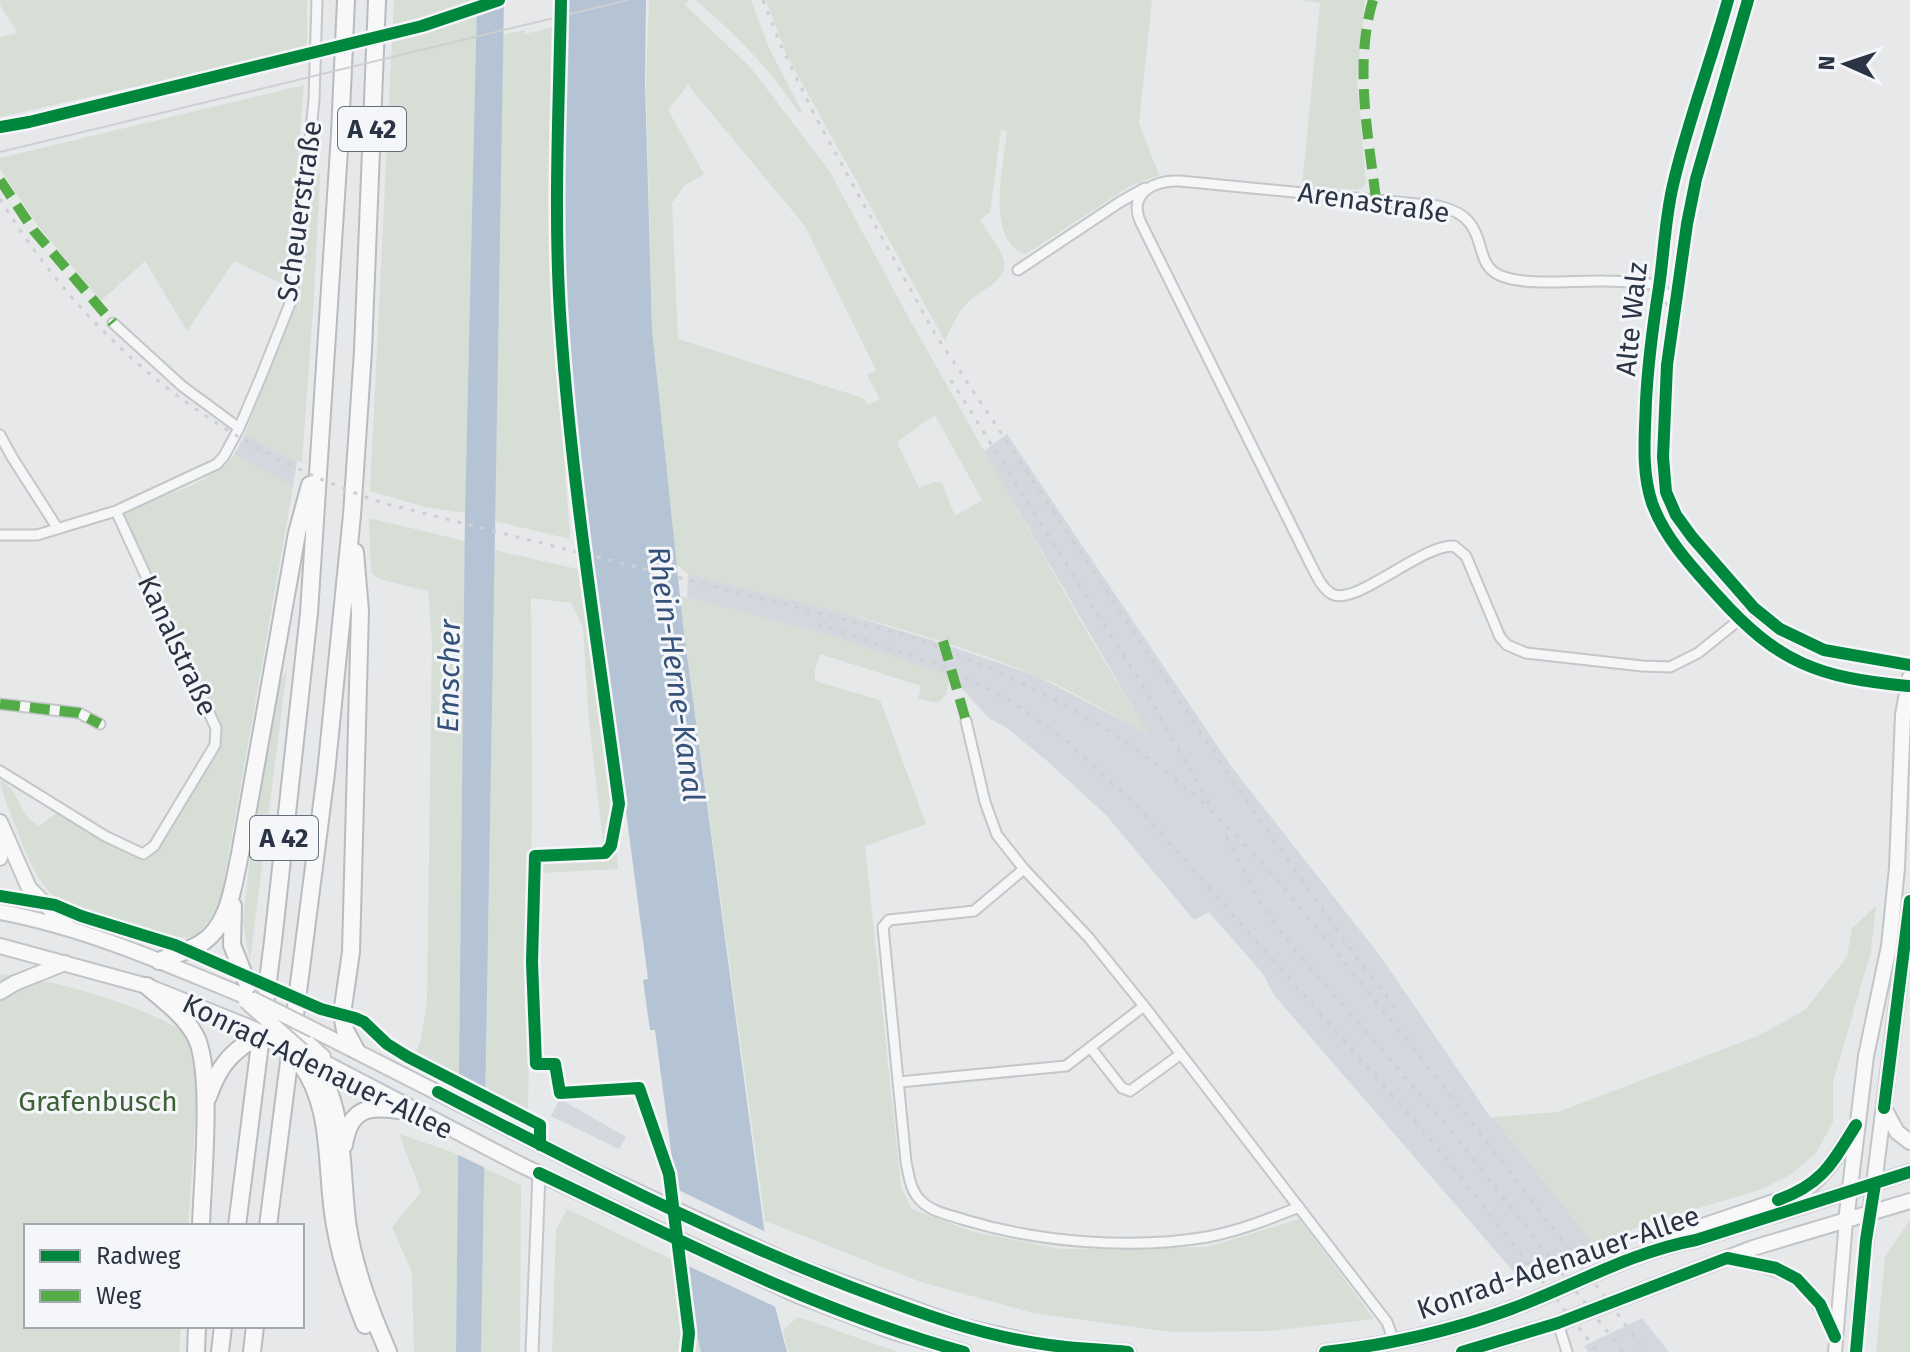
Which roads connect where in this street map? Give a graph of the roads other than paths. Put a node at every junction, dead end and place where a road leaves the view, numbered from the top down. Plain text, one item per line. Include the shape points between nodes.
1 (317, 0) edge
2 (346, 0) edge
3 (377, 0) edge
4 (1728, 0) edge
5 (1748, 0) edge
6 (1148, 187) junction
7 (1018, 270) dead end
8 (1659, 285) junction
9 (1675, 306) junction
10 (113, 323) dead end
11 (239, 428) junction
12 (0, 435) edge
13 (319, 449) junction
14 (116, 511) junction
15 (352, 515) junction
16 (58, 529) junction
17 (0, 535) edge
18 (1754, 608) junction
19 (1740, 621) junction
20 (1910, 665) edge
21 (1909, 683) edge
22 (0, 704) edge
23 (966, 721) dead end
24 (100, 724) dead end
25 (0, 771) edge
26 (1, 824) edge
27 (240, 854) junction
28 (0, 858) edge
29 (1024, 869) junction
30 (1910, 901) edge
31 (0, 912) edge
32 (72, 931) junction
33 (0, 946) edge
34 (159, 961) junction
35 (66, 962) junction
36 (147, 986) junction
37 (244, 990) junction
38 (0, 992) edge
39 (1144, 1006) junction
40 (291, 1044) junction
41 (1090, 1047) junction
42 (356, 1050) junction
43 (1181, 1054) junction
44 (899, 1082) junction
45 (205, 1106) junction
46 (1884, 1108) junction
47 (415, 1112) junction
48 (1856, 1125) junction
49 (1910, 1142) edge
50 (540, 1145) junction
51 (342, 1170) junction
52 (1910, 1172) edge
53 (539, 1173) junction
54 (1875, 1184) junction
55 (1849, 1192) junction
56 (1910, 1201) edge
57 (1299, 1207) junction
58 (1870, 1215) junction
59 (1846, 1221) junction
60 (201, 1224) edge
61 (237, 1224) edge
62 (268, 1224) edge
63 (1663, 1246) junction
64 (1727, 1258) junction
65 (1558, 1323) junction
66 (197, 1328) edge
67 (223, 1328) edge
68 (255, 1328) edge
69 (1835, 1337) junction
70 (1391, 1346) edge
71 (252, 1350) edge
72 (196, 1352) edge
73 (220, 1352) edge
74 (376, 1352) edge
75 (388, 1352) edge
76 (532, 1352) edge
77 (964, 1352) edge
78 (1128, 1352) edge
79 (1325, 1352) edge
80 (1462, 1352) edge
81 (1567, 1352) edge
82 (1835, 1352) edge
83 (1856, 1352) edge

1 - 11 street, Scheuerstraße via 314,100 291,301
2 - 13 highway, A 42
3 - 15 highway, A 42
4 - 8 street, Alte Walz via 1673,185
5 - 9 street, Alte Walz via 1696,179
6 - 7 street, Arenastraße
6 - 8 street, Arenastraße via 1188,181 1438,206 1468,218 1486,261 1501,275
6 - 19 street via 1138,202 1140,221 1328,592 1338,597 1355,592 1432,550 1454,546 1466,556 1498,633 1511,647 1538,655 1665,668 1691,657
8 - 9 street, Alte Walz
8 - 19 street, Alte Walz via 1647,385 1648,488 1672,542
9 - 18 street, Alte Walz via 1664,421 1666,492 1683,526
10 - 11 street via 182,386
11 - 14 street, Scheuerstraße via 217,464
12 - 16 street
13 - 27 highway via 297,533
13 - 61 highway, A 42 via 309,613
14 - 16 street, Scheuerstraße
14 - 25 street, Kanalstraße via 217,732 215,745 154,846 141,854
15 - 42 highway via 360,611 351,952 342,1014
15 - 62 highway, A 42 via 326,773
16 - 17 street, Scheuerstraße
18 - 19 street
18 - 20 street, Alte Walz via 1789,634 1824,650
19 - 21 street, Alte Walz via 1771,648 1811,668 1852,679
21 - 48 main road via 1889,946
22 - 24 street via 79,713
23 - 29 street via 994,829
26 - 28 main road
26 - 32 main road via 29,888
27 - 34 highway via 228,906 216,931 193,948
27 - 37 highway via 231,935
29 - 39 street
29 - 44 street via 980,908 889,920 883,927
30 - 46 main road
31 - 32 main road, Konrad-Adenauer-Allee
32 - 34 main road, Konrad-Adenauer-Allee
33 - 35 main road, Konrad-Adenauer-Allee
34 - 37 main road, Konrad-Adenauer-Allee
35 - 36 main road, Konrad-Adenauer-Allee
35 - 38 main road
36 - 40 main road, Konrad-Adenauer-Allee, bridge
36 - 45 highway via 197,1038 203,1053
37 - 40 main road, bridge
37 - 40 main road, Konrad-Adenauer-Allee, bridge via 267,1005
39 - 41 street
39 - 43 street
40 - 42 main road, Konrad-Adenauer-Allee via 332,1040
40 - 45 highway via 219,1069
40 - 47 main road, Konrad-Adenauer-Allee
40 - 51 highway via 321,1073 333,1104
40 - 74 highway via 322,1112 340,1250
41 - 43 street via 1130,1091
41 - 44 street via 1066,1066
42 - 50 main road, Konrad-Adenauer-Allee
43 - 57 street
44 - 57 street via 912,1188 923,1203 949,1215 1046,1237 1160,1241 1227,1233
45 - 60 highway
46 - 49 main road via 1897,1132
46 - 54 main road
47 - 51 highway via 367,1109 353,1117 346,1130
47 - 53 main road, Konrad-Adenauer-Allee
48 - 55 main road
48 - 63 main road via 1827,1170 1800,1193 1694,1229
50 - 53 main road
50 - 78 main road, Konrad-Adenauer-Allee via 668,1208 876,1297 961,1326 1049,1346
51 - 75 highway via 355,1256
52 - 54 main road, Konrad-Adenauer-Allee
53 - 76 street
53 - 77 main road, Konrad-Adenauer-Allee via 797,1295
54 - 55 main road, Konrad-Adenauer-Allee
54 - 58 main road
55 - 59 main road
55 - 63 main road, Konrad-Adenauer-Allee
56 - 58 main road, Konrad-Adenauer-Allee
57 - 70 street via 1387,1322
58 - 59 main road, Konrad-Adenauer-Allee
58 - 83 main road
59 - 64 main road, Konrad-Adenauer-Allee
59 - 69 main road
63 - 70 main road, Konrad-Adenauer-Allee via 1511,1309
64 - 65 main road, Konrad-Adenauer-Allee
64 - 69 main road via 1776,1268 1797,1279 1820,1304
65 - 80 main road, Konrad-Adenauer-Allee
65 - 81 street
66 - 72 highway
67 - 73 highway
68 - 71 highway
69 - 82 main road
70 - 79 main road, Konrad-Adenauer-Allee

